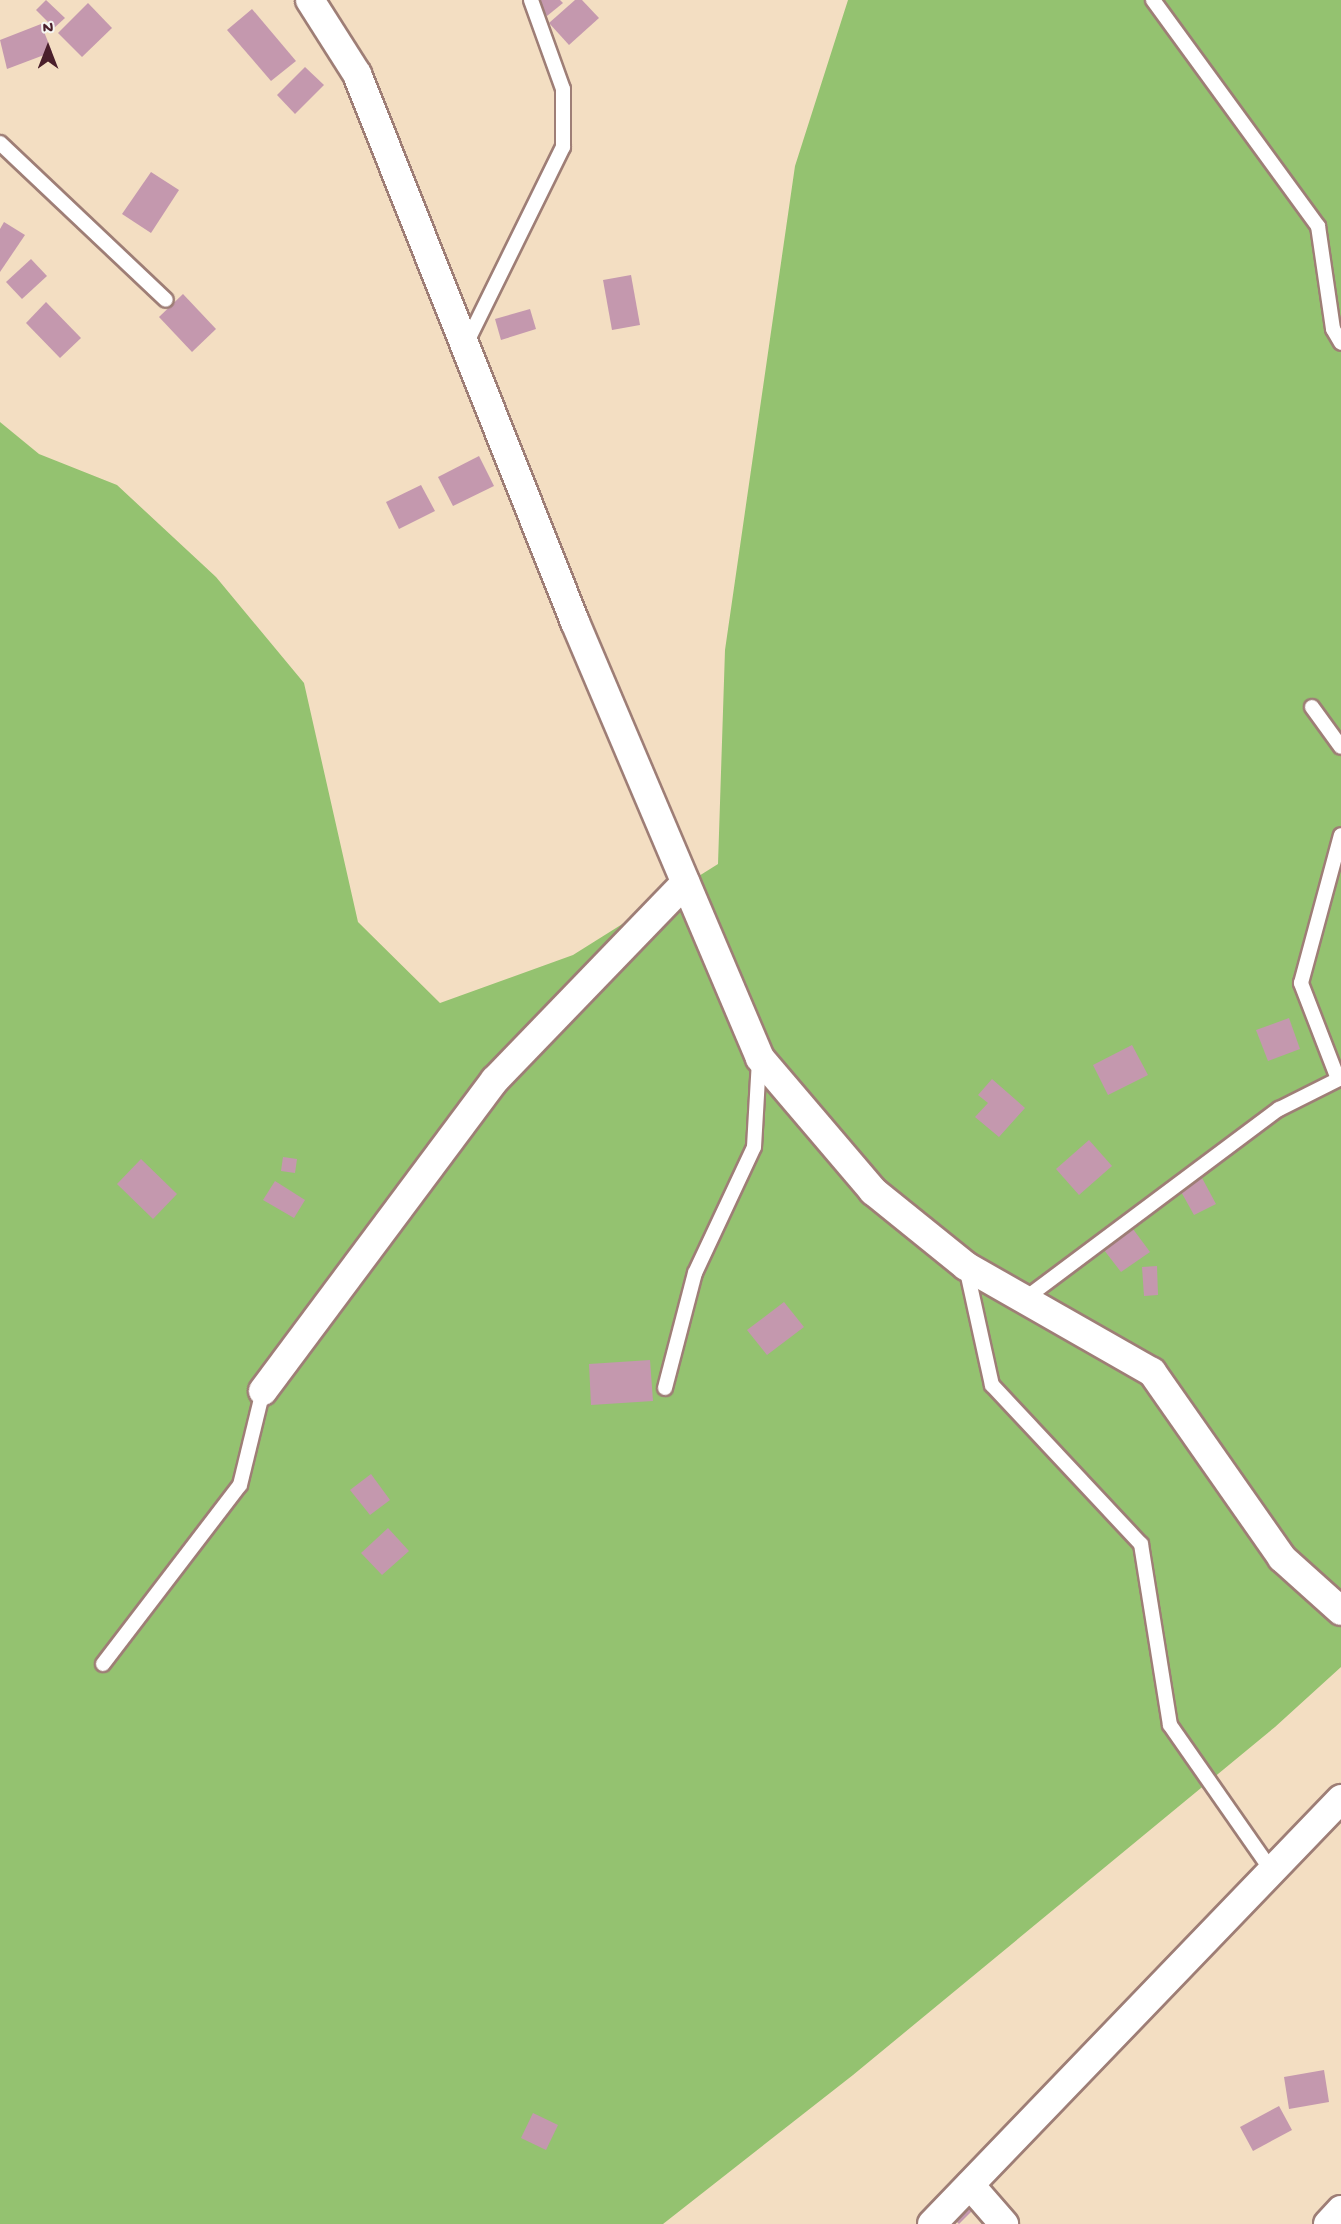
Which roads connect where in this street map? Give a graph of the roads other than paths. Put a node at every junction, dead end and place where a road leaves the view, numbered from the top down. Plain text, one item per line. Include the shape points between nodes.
1 (310, 0) edge
2 (531, 0) edge
3 (1154, 0) edge
4 (0, 143) edge
5 (165, 300) dead end
6 (1341, 343) edge
7 (465, 346) junction
8 (1312, 707) dead end
9 (1341, 747) edge
10 (1341, 835) edge
11 (685, 883) junction
12 (760, 1058) junction
13 (1340, 1079) edge
14 (966, 1266) junction
15 (1026, 1298) junction
16 (665, 1388) dead end
17 (263, 1391) joint
18 (1341, 1611) edge
19 (103, 1664) dead end
20 (1341, 1799) edge
21 (1272, 1871) junction
22 (970, 2185) junction
23 (1341, 2210) edge
24 (932, 2224) edge
25 (1004, 2224) edge
26 (1328, 2224) edge

1 - 7 street via 357,74
2 - 7 lane via 562,89 563,147
3 - 6 lane via 1318,226 1333,329
4 - 5 lane
7 - 11 street
8 - 9 lane
10 - 13 lane via 1301,983
11 - 12 street
11 - 17 street via 495,1080
12 - 14 street via 873,1191
12 - 16 lane via 754,1147 695,1274
13 - 15 lane via 1279,1109
14 - 15 street
14 - 21 lane via 992,1385 1141,1544 1170,1725
15 - 18 street via 1152,1372 1282,1558
17 - 19 lane via 240,1485
20 - 21 street
21 - 22 street
22 - 24 street
22 - 25 street
23 - 26 street

